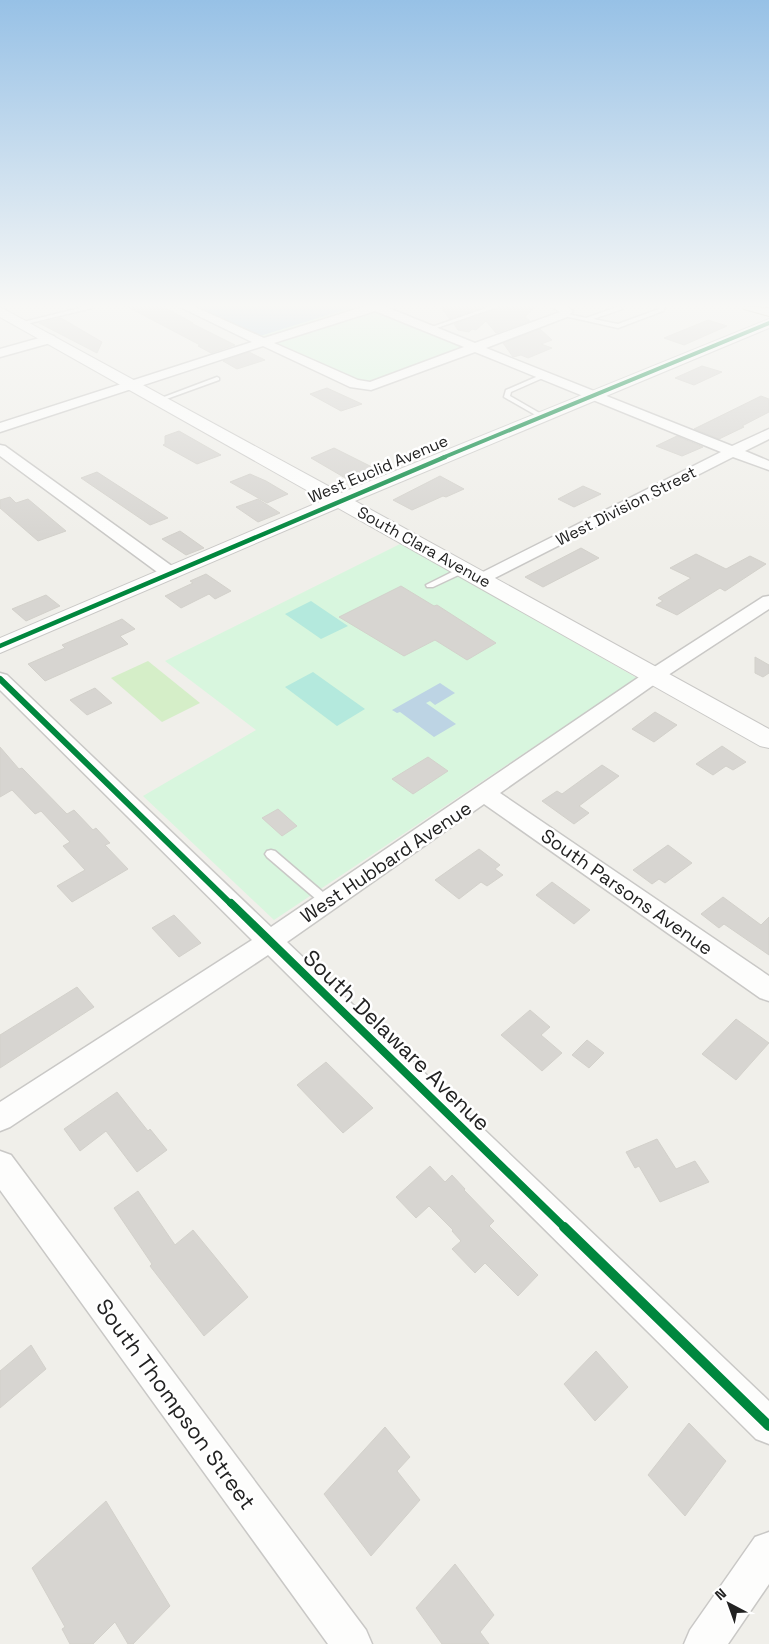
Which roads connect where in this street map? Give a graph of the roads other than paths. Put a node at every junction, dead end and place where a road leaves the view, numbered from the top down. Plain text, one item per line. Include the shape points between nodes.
1 (128, 383) edge
2 (139, 383) edge
3 (207, 383) edge
4 (352, 383) edge
5 (380, 383) edge
6 (527, 383) edge
7 (559, 383) edge
8 (624, 383) edge
9 (132, 385) junction
10 (592, 396) junction
11 (159, 400) junction
12 (541, 416) junction
13 (0, 428) edge
14 (769, 434) edge
15 (0, 448) edge
16 (732, 452) junction
17 (769, 466) edge
18 (340, 500) junction
19 (464, 569) junction
20 (170, 573) junction
21 (482, 579) junction
22 (430, 585) dead end
23 (769, 601) edge
24 (0, 646) edge
25 (655, 675) junction
26 (0, 679) edge
27 (769, 740) edge
28 (486, 794) junction
29 (271, 854) dead end
30 (327, 902) junction
31 (270, 941) junction
32 (769, 990) edge
33 (0, 1118) edge
34 (0, 1164) edge
35 (769, 1426) edge
36 (769, 1551) edge
37 (352, 1644) edge
38 (704, 1644) edge

1 - 9 street, South Clara Avenue
2 - 9 street
3 - 11 lane
4 - 5 street via 371,386
6 - 12 lane via 508,391 507,397
7 - 10 street
8 - 10 street, West Euclid Avenue
9 - 11 street, South Clara Avenue
9 - 13 street
10 - 12 street, West Euclid Avenue
10 - 16 street
11 - 18 street, South Clara Avenue
12 - 18 street, West Euclid Avenue
14 - 16 street, West Division Street
15 - 20 street
16 - 17 street
16 - 21 street, West Division Street
18 - 19 street, South Clara Avenue
18 - 20 street, West Euclid Avenue
19 - 21 street, South Clara Avenue
19 - 22 lane
20 - 24 street, West Euclid Avenue
21 - 25 street, South Clara Avenue
23 - 25 street, West Hubbard Avenue
25 - 27 street, South Clara Avenue
25 - 28 street, West Hubbard Avenue
26 - 31 street, South Delaware Avenue
28 - 30 street, West Hubbard Avenue
28 - 32 street, South Parsons Avenue
29 - 30 lane
30 - 31 street, West Hubbard Avenue
31 - 33 street, West Hubbard Avenue
31 - 35 street, South Delaware Avenue
34 - 37 street, South Thompson Street
36 - 38 street

